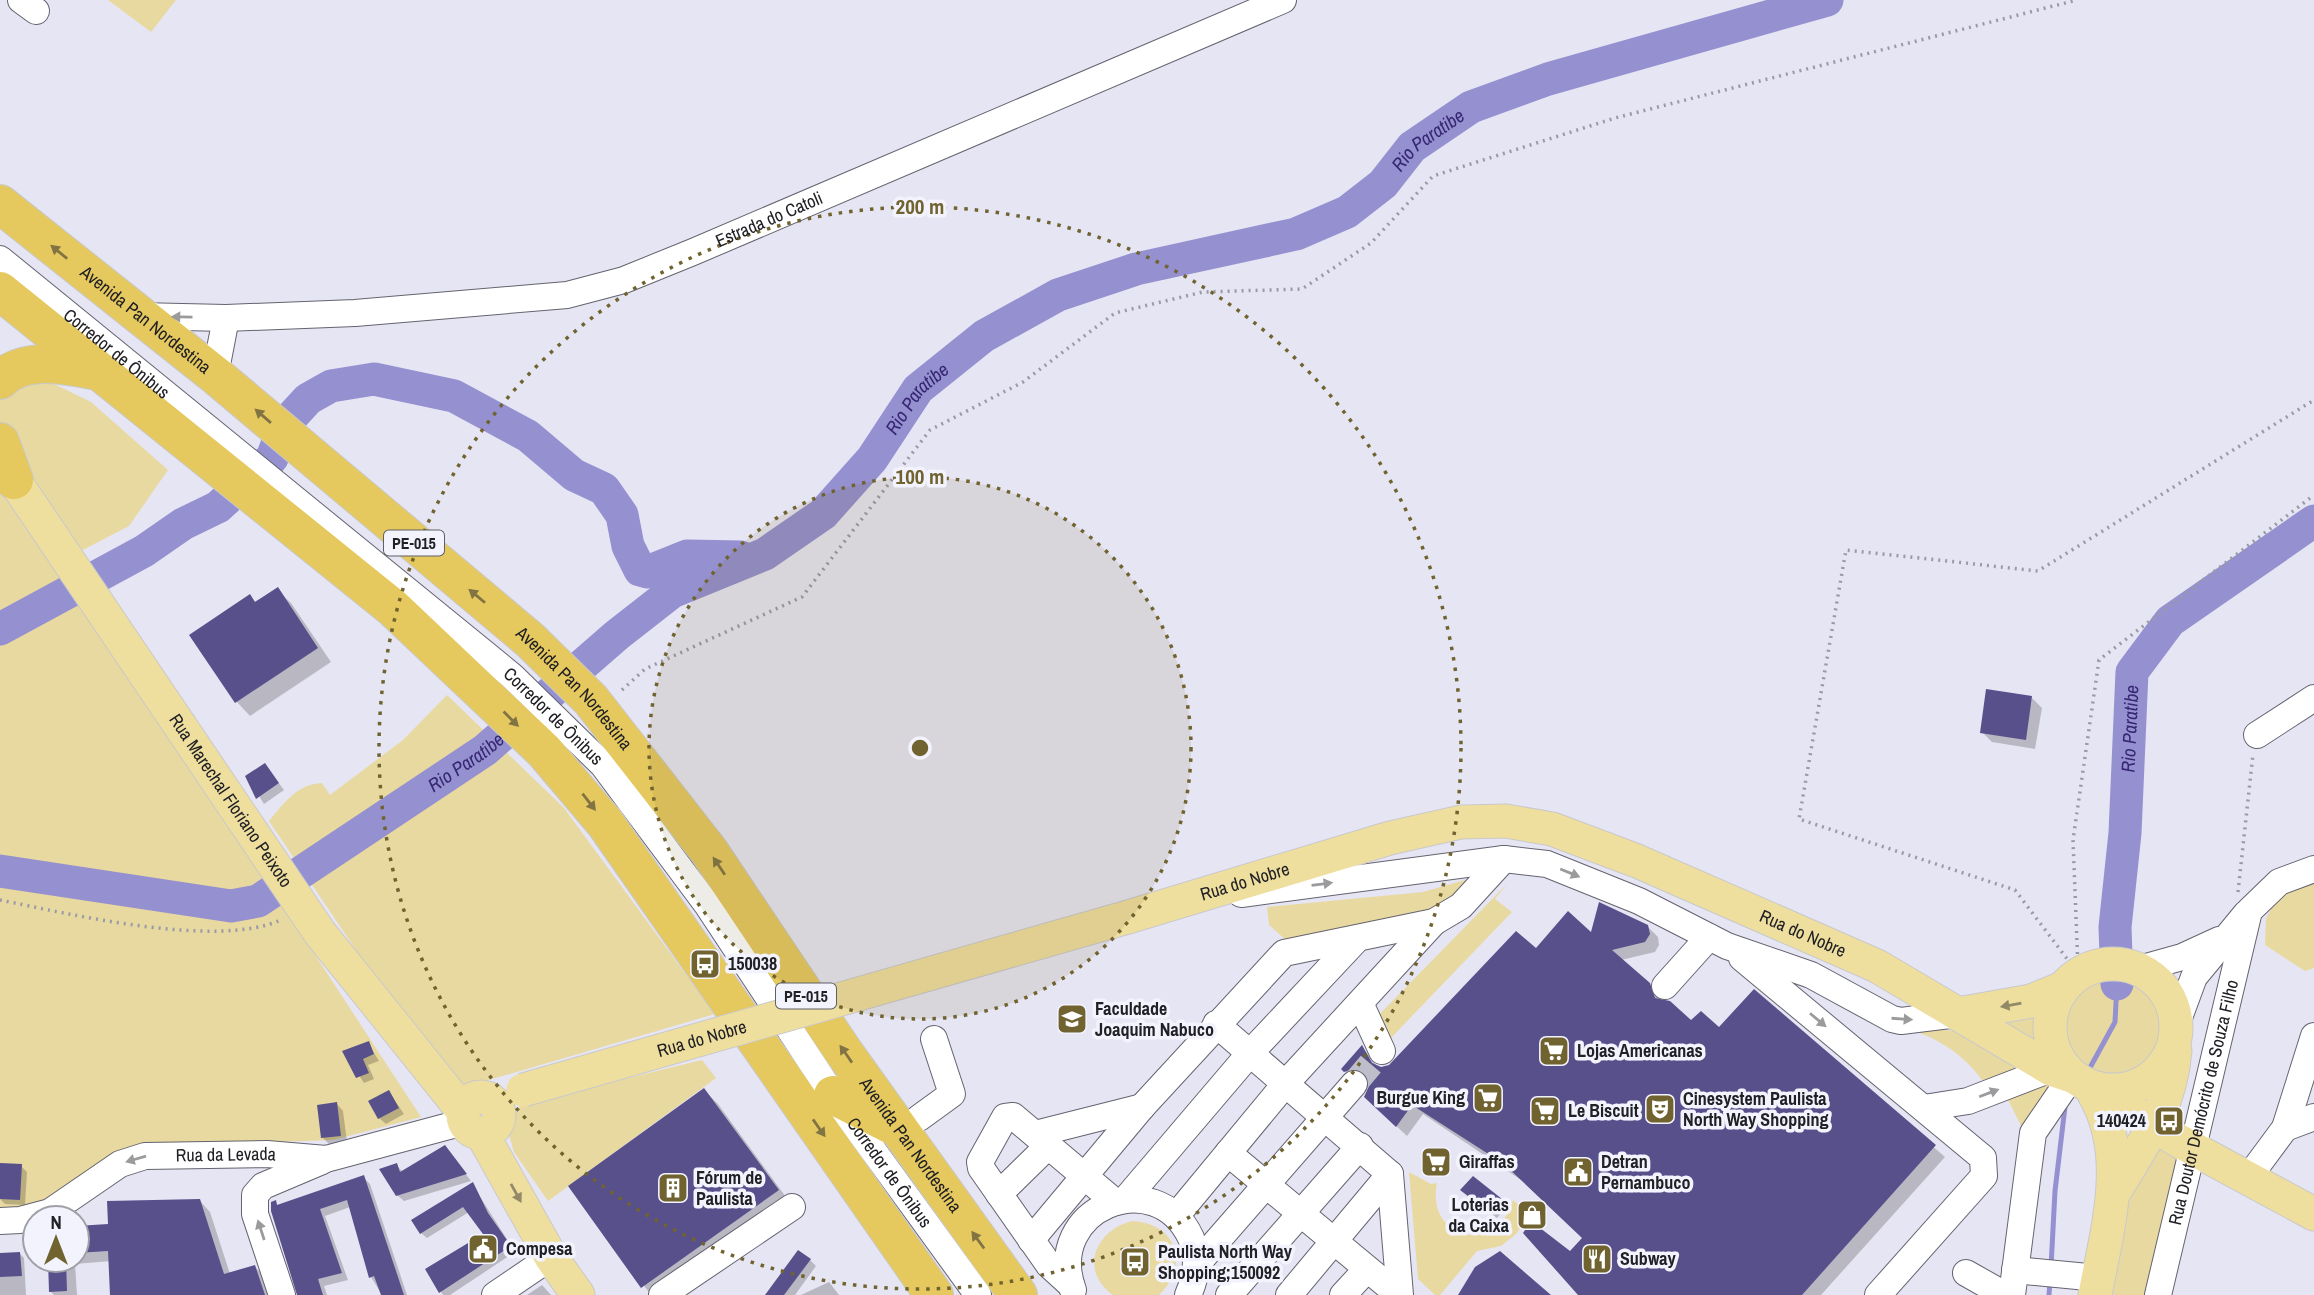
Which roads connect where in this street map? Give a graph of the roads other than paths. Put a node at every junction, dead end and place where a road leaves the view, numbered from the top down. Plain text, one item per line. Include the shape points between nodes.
1 (1283, 0) edge
2 (0, 204) edge
3 (0, 259) edge
4 (0, 291) edge
5 (138, 316) junction
6 (226, 318) junction
7 (99, 372) junction
8 (0, 380) edge
9 (221, 380) junction
10 (190, 428) junction
11 (0, 442) edge
12 (7, 468) edge
13 (2314, 698) edge
14 (2257, 735) road end
15 (553, 738) junction
16 (1504, 859) junction
17 (2314, 869) edge
18 (1181, 901) junction
19 (2249, 911) junction
20 (1434, 922) junction
21 (2227, 936) junction
22 (1356, 940) junction
23 (1718, 941) junction
24 (2137, 968) junction
25 (1811, 975) junction
26 (2080, 976) junction
27 (1665, 986) dead end
28 (1793, 999) junction
29 (1360, 1003) junction
30 (1958, 1014) junction
31 (1216, 1024) junction
32 (2176, 1034) junction
33 (2314, 1036) edge
34 (934, 1040) dead end
35 (1382, 1051) dead end
36 (1251, 1052) junction
37 (1286, 1083) junction
38 (2081, 1083) junction
39 (1354, 1084) tunnel mouth
40 (833, 1096) junction
41 (1142, 1107) junction
42 (1924, 1108) junction
43 (489, 1109) junction
44 (1327, 1117) junction
45 (2314, 1118) edge
46 (908, 1123) junction
47 (2285, 1128) junction
48 (2176, 1139) junction
49 (1042, 1140) junction
50 (1360, 1146) junction
51 (1228, 1153) junction
52 (267, 1154) junction
53 (326, 1158) junction
54 (1390, 1174) junction
55 (1083, 1175) junction
56 (2248, 1178) junction
57 (278, 1180) junction
58 (1267, 1186) junction
59 (999, 1194) junction
60 (2113, 1195) junction
61 (1120, 1201) junction
62 (792, 1207) dead end
63 (1300, 1213) junction
64 (2314, 1214) edge
65 (1175, 1216) junction
66 (0, 1221) edge
67 (1031, 1240) junction
68 (1335, 1242) junction
69 (551, 1257) junction
70 (1367, 1269) junction
71 (1966, 1273) dead end
72 (2032, 1278) edge
73 (1197, 1284) edge
74 (2096, 1287) edge
75 (1073, 1290) edge
76 (282, 1295) edge
77 (496, 1295) edge
78 (578, 1295) edge
79 (662, 1295) edge
80 (934, 1295) edge
81 (978, 1295) edge
82 (1018, 1295) edge
83 (1229, 1295) edge
84 (1289, 1295) edge
85 (1343, 1295) edge
86 (1399, 1295) edge
87 (1878, 1295) edge
88 (2005, 1295) edge
89 (2158, 1295) edge

1 - 6 street, Estrada do Catoli via 615,283 567,295 511,301
5 -> 2 highway, Avenida Pan Nordestina / PE-015
3 - 10 street, Corredor de Ônibus
4 - 7 highway
6 -> 5 street, Estrada do Catoli
5 - 9 highway, Avenida Pan Nordestina / PE-015
6 - 9 street
7 - 8 highway via 25,365
7 - 10 highway
46 -> 9 highway, Avenida Pan Nordestina / PE-015 via 709,851 607,695 530,640
10 - 15 highway via 393,608 488,675
11 - 12 highway
12 - 43 main road, Rua Marechal Floriano Peixoto via 301,903
13 - 14 street
15 - 40 street, Corredor de Ônibus via 603,765 708,906
15 -> 80 highway via 605,823
18 -> 16 street
16 - 20 street via 1461,906
16 -> 23 street via 1547,864 1639,901
17 - 19 street, Rua Doutor Demócrito de Souza Filho via 2279,882
18 - 30 main road, Rua do Nobre via 1390,838 1461,822 1506,821 1552,829 1637,861 1877,966
18 - 43 main road, Rua do Nobre, bridge
19 - 21 street, Rua Doutor Demócrito de Souza Filho
19 - 48 street, Rua Doutor Demócrito de Souza Filho
20 - 22 street
20 - 29 street
21 - 24 street, Rua Doutor Demócrito de Souza Filho via 2196,952
21 - 32 street, Rua Doutor Demócrito de Souza Filho via 2194,977
22 - 31 street via 1284,953
22 - 36 street
23 - 25 street
23 - 27 street
23 - 28 street
24 - 26 main road via 2116,963
24 - 32 main road via 2158,981 2172,1000
25 - 28 street
25 -> 30 street via 1892,1019
26 -> 30 main road via 2032,1001
26 - 38 main road via 2053,1005 2049,1024 2059,1061
28 -> 42 street
29 - 35 street
29 - 37 street
30 - 38 main road, Rua do Nobre
31 - 36 street
31 - 41 street
32 - 38 main road via 2161,1070 2143,1083 2123,1090
32 - 48 main road
33 - 47 street
34 - 46 street via 952,1094
36 - 37 street
36 - 61 street
37 - 44 street
37 - 51 street
42 -> 38 street
38 - 48 main road, Rua do Nobre
38 - 60 main road via 2111,1132
38 - 72 street via 2033,1133
39 - 44 street
40 - 46 highway
40 - 81 street, Corredor de Ônibus
41 - 49 street
41 - 55 street
42 - 87 street via 1983,1158 1986,1170
43 - 53 street, Rua da Levada
43 -> 69 main road, Rua Marechal Floriano Peixoto
44 - 50 street
44 - 58 street
45 - 47 street
82 -> 46 highway, Avenida Pan Nordestina / PE-015
47 - 56 street
48 - 56 main road, Rua do Nobre
48 - 60 main road
48 - 89 street, Rua Doutor Demócrito de Souza Filho
49 - 55 street
49 - 59 street
49 - 59 street via 1011,1115 1005,1117 980,1165
50 - 54 street
50 - 63 street
51 - 58 street
51 - 65 street
52 - 53 street, Rua da Levada
52 - 57 street
52 -> 66 street, Rua da Levada via 145,1156 120,1164 50,1212
53 - 57 street
54 - 68 street
54 - 86 street
55 - 61 street
55 - 67 street
56 - 64 main road, Rua do Nobre
76 -> 57 street via 255,1204 263,1186
58 - 63 street
58 - 73 street
59 - 67 street
60 - 74 main road
61 - 65 street via 1161,1206
61 - 75 street via 1089,1216 1075,1234 1068,1255
62 - 79 street
63 - 68 street
63 - 83 street
65 - 73 street via 1194,1246
67 - 75 street
68 - 70 street
68 - 84 street
69 - 77 street
69 - 78 main road, Rua Marechal Floriano Peixoto
70 - 85 street
70 - 86 street
71 - 88 street
72 - 74 street

